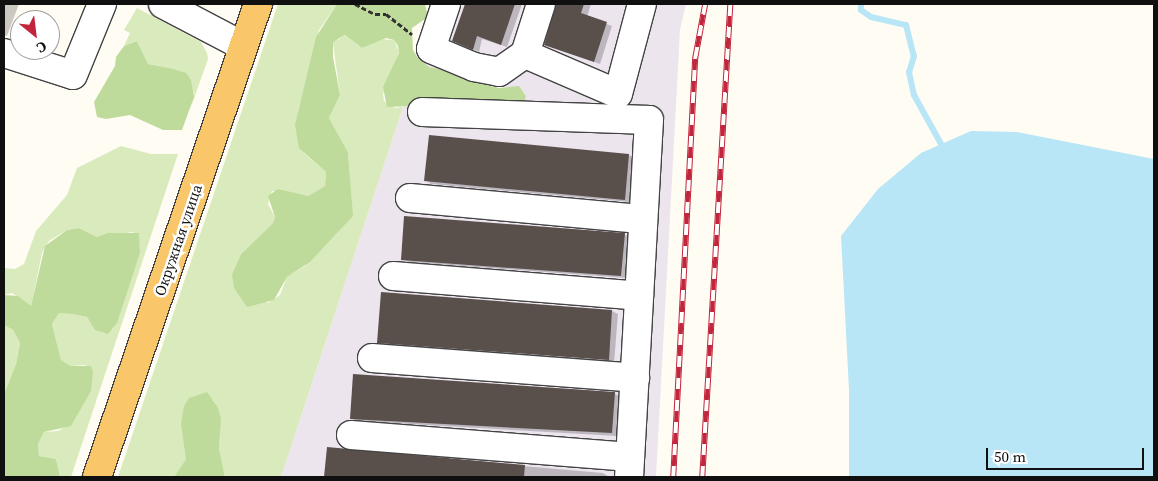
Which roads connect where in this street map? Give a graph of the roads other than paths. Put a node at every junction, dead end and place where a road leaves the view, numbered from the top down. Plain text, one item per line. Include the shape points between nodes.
1 (102, 4) edge
2 (163, 4) edge
3 (258, 4) edge
4 (446, 4) edge
5 (540, 4) edge
6 (642, 4) edge
7 (243, 46) junction
8 (4, 53) edge
9 (524, 54) junction
10 (422, 112) dead end
11 (410, 198) dead end
12 (644, 219) junction
13 (393, 276) dead end
14 (639, 296) junction
15 (372, 358) dead end
16 (635, 378) junction
17 (351, 435) dead end
18 (630, 467) edge
19 (97, 477) edge

1 - 8 lane via 73,75
2 - 7 lane
3 - 7 main road, Окружная улица
4 - 9 lane via 431,49 474,67 499,72
5 - 9 lane
6 - 9 lane via 618,94
7 - 19 main road, Окружная улица
10 - 12 lane via 649,120
11 - 12 lane
12 - 14 lane
13 - 14 lane
14 - 16 lane
15 - 16 lane
16 - 18 lane
17 - 18 lane

